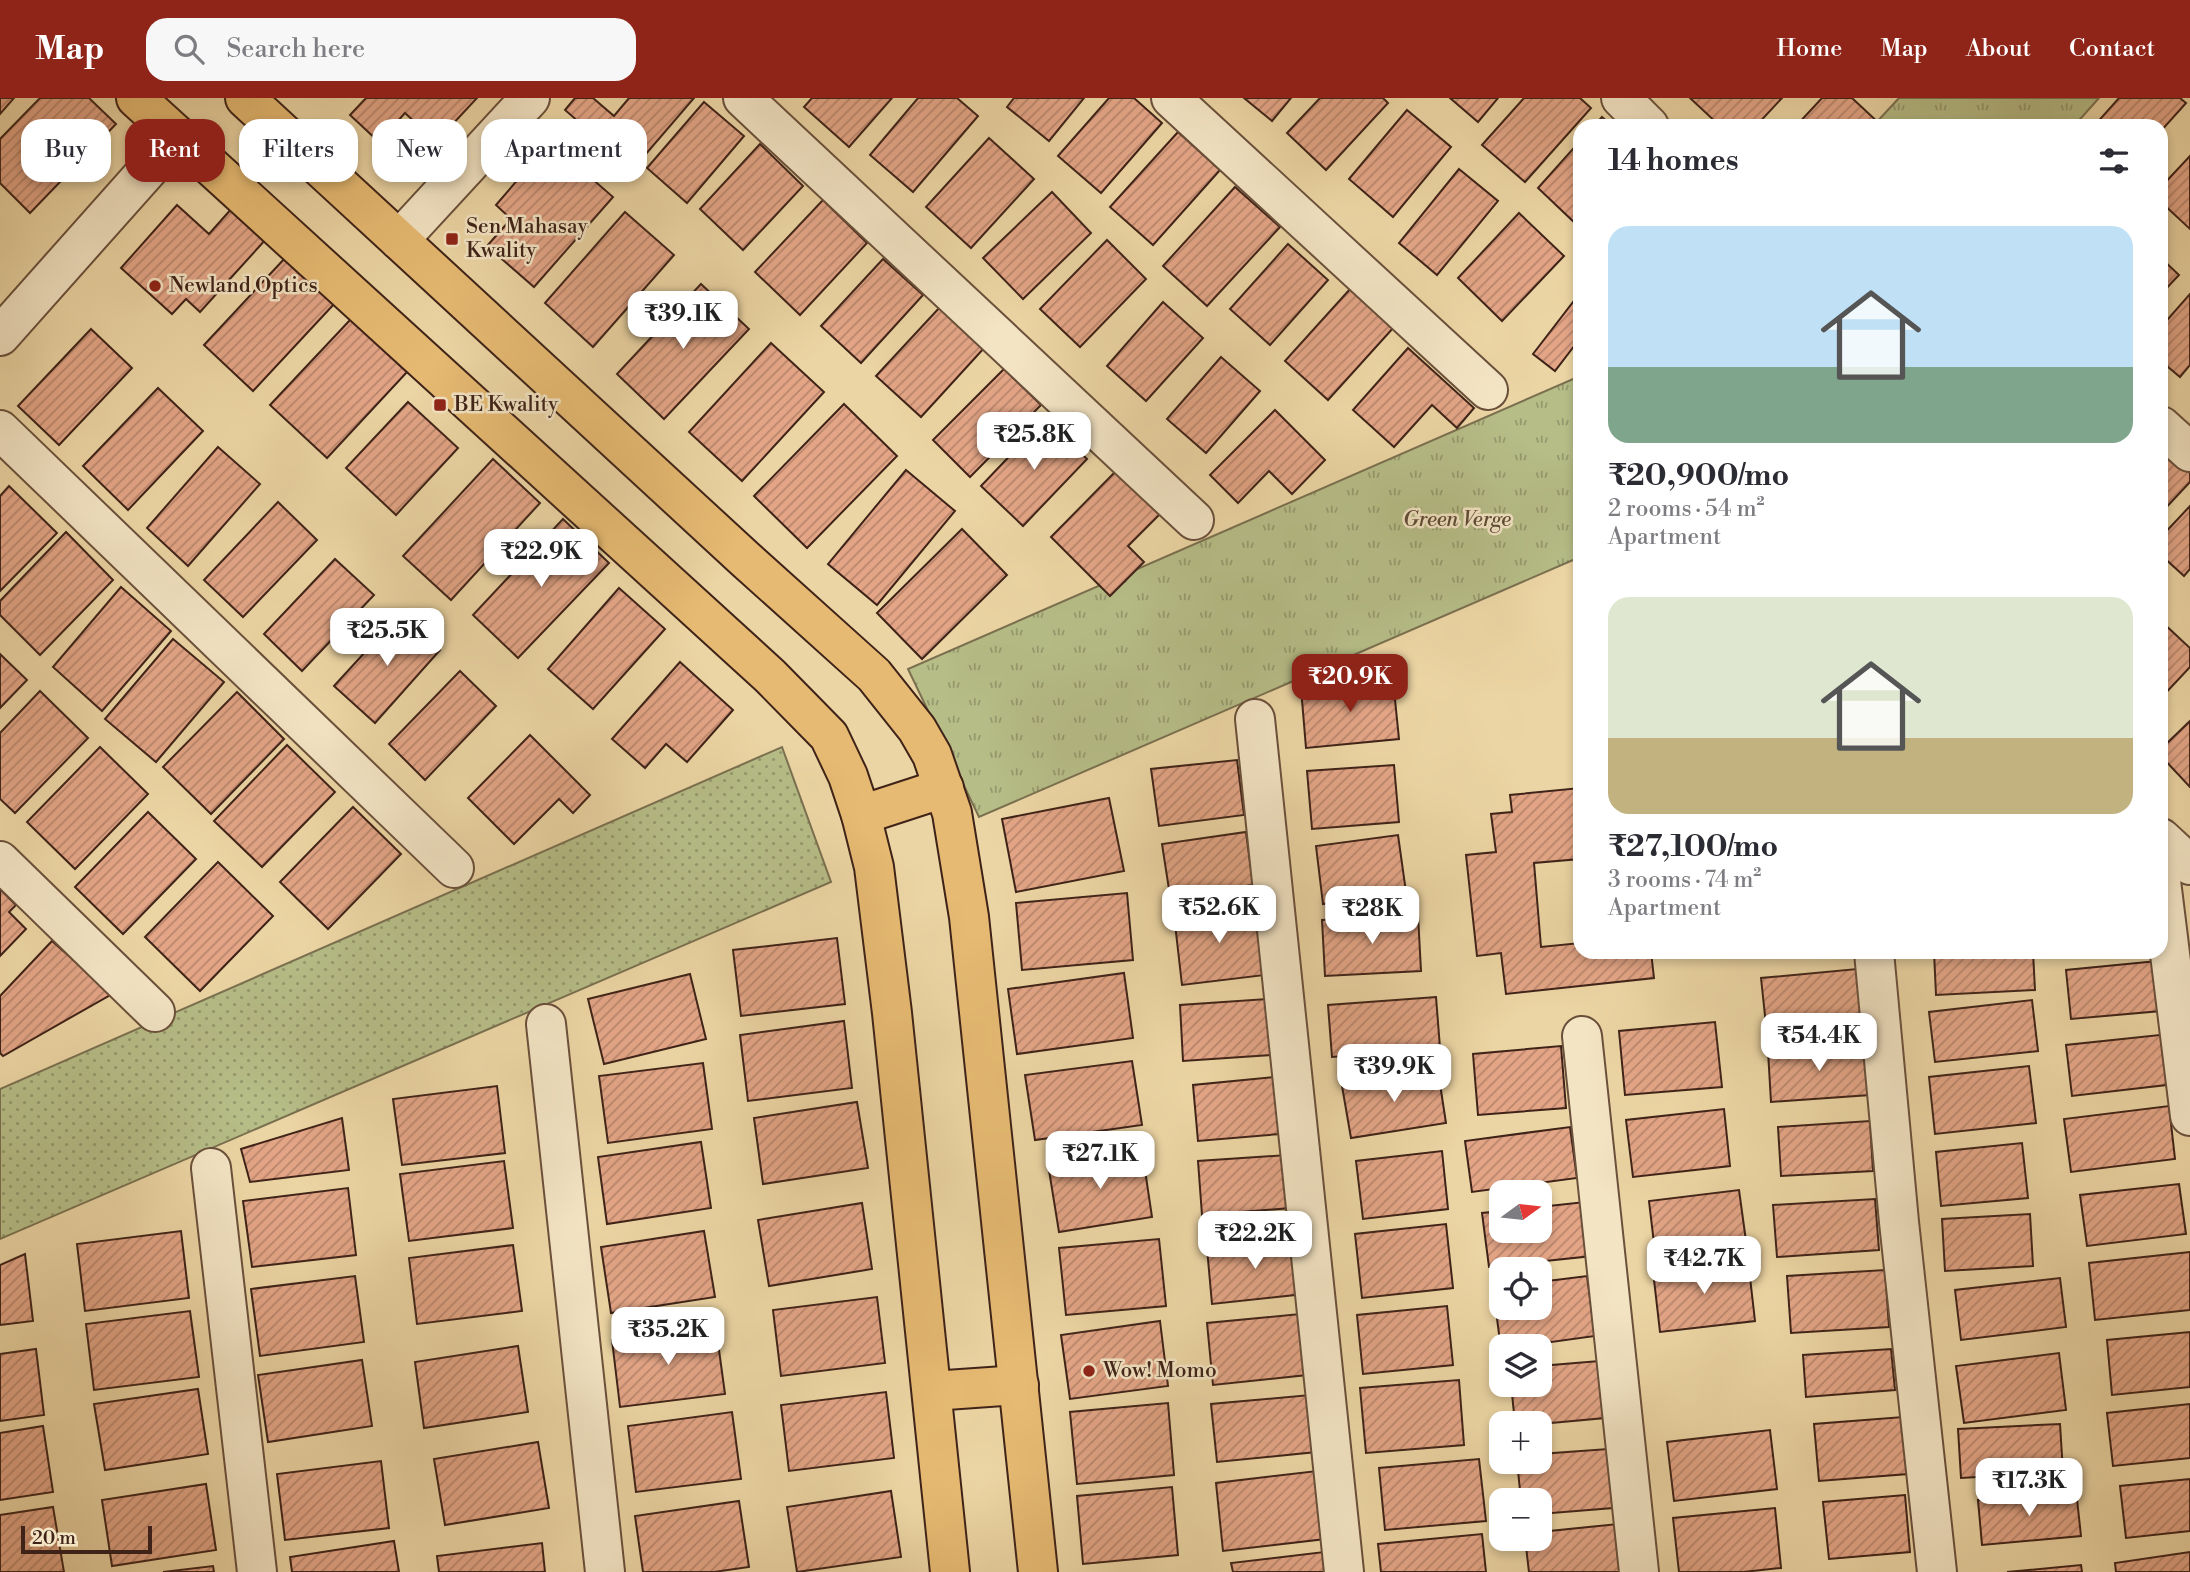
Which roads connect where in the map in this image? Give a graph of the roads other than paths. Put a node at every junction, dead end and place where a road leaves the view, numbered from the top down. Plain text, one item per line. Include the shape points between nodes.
1 (136, 98) edge
2 (244, 98) edge
3 (530, 98) edge
4 (743, 98) edge
5 (1171, 98) edge
6 (1621, 98) edge
7 (159, 119) edge
8 (1642, 119) edge
9 (225, 179) edge
10 (137, 182) edge
11 (399, 240) junction
12 (0, 336) edge
13 (1489, 390) dead end
14 (0, 430) edge
15 (2168, 432) edge
16 (2190, 452) edge
17 (1194, 520) dead end
18 (1255, 719) dead end
19 (944, 788) junction
20 (861, 815) junction
21 (2168, 845) edge
22 (0, 861) edge
23 (2190, 865) edge
24 (454, 868) dead end
25 (2168, 938) edge
26 (1875, 959) edge
27 (155, 1012) dead end
28 (546, 1024) dead end
29 (1582, 1036) dead end
30 (2190, 1116) edge
31 (211, 1168) dead end
32 (1019, 1385) junction
33 (932, 1391) junction
34 (257, 1572) edge
35 (605, 1572) edge
36 (950, 1572) edge
37 (1038, 1572) edge
38 (1344, 1572) edge
39 (1639, 1572) edge
40 (1937, 1572) edge

1 - 7 main road
2 - 11 main road
3 - 11 street
4 - 17 street
5 - 13 street
6 - 8 street
9 - 20 main road via 770,676 829,736
10 - 12 street
11 - 19 main road via 874,675 917,729
14 - 24 street
15 - 16 street
18 - 38 street
19 - 20 main road
19 - 32 main road via 960,852 969,918
20 - 33 main road via 883,928
21 - 23 street
22 - 27 street
25 - 30 street
26 - 40 street
28 - 35 street
29 - 39 street
31 - 34 street
32 - 33 main road
32 - 37 main road
33 - 36 main road

